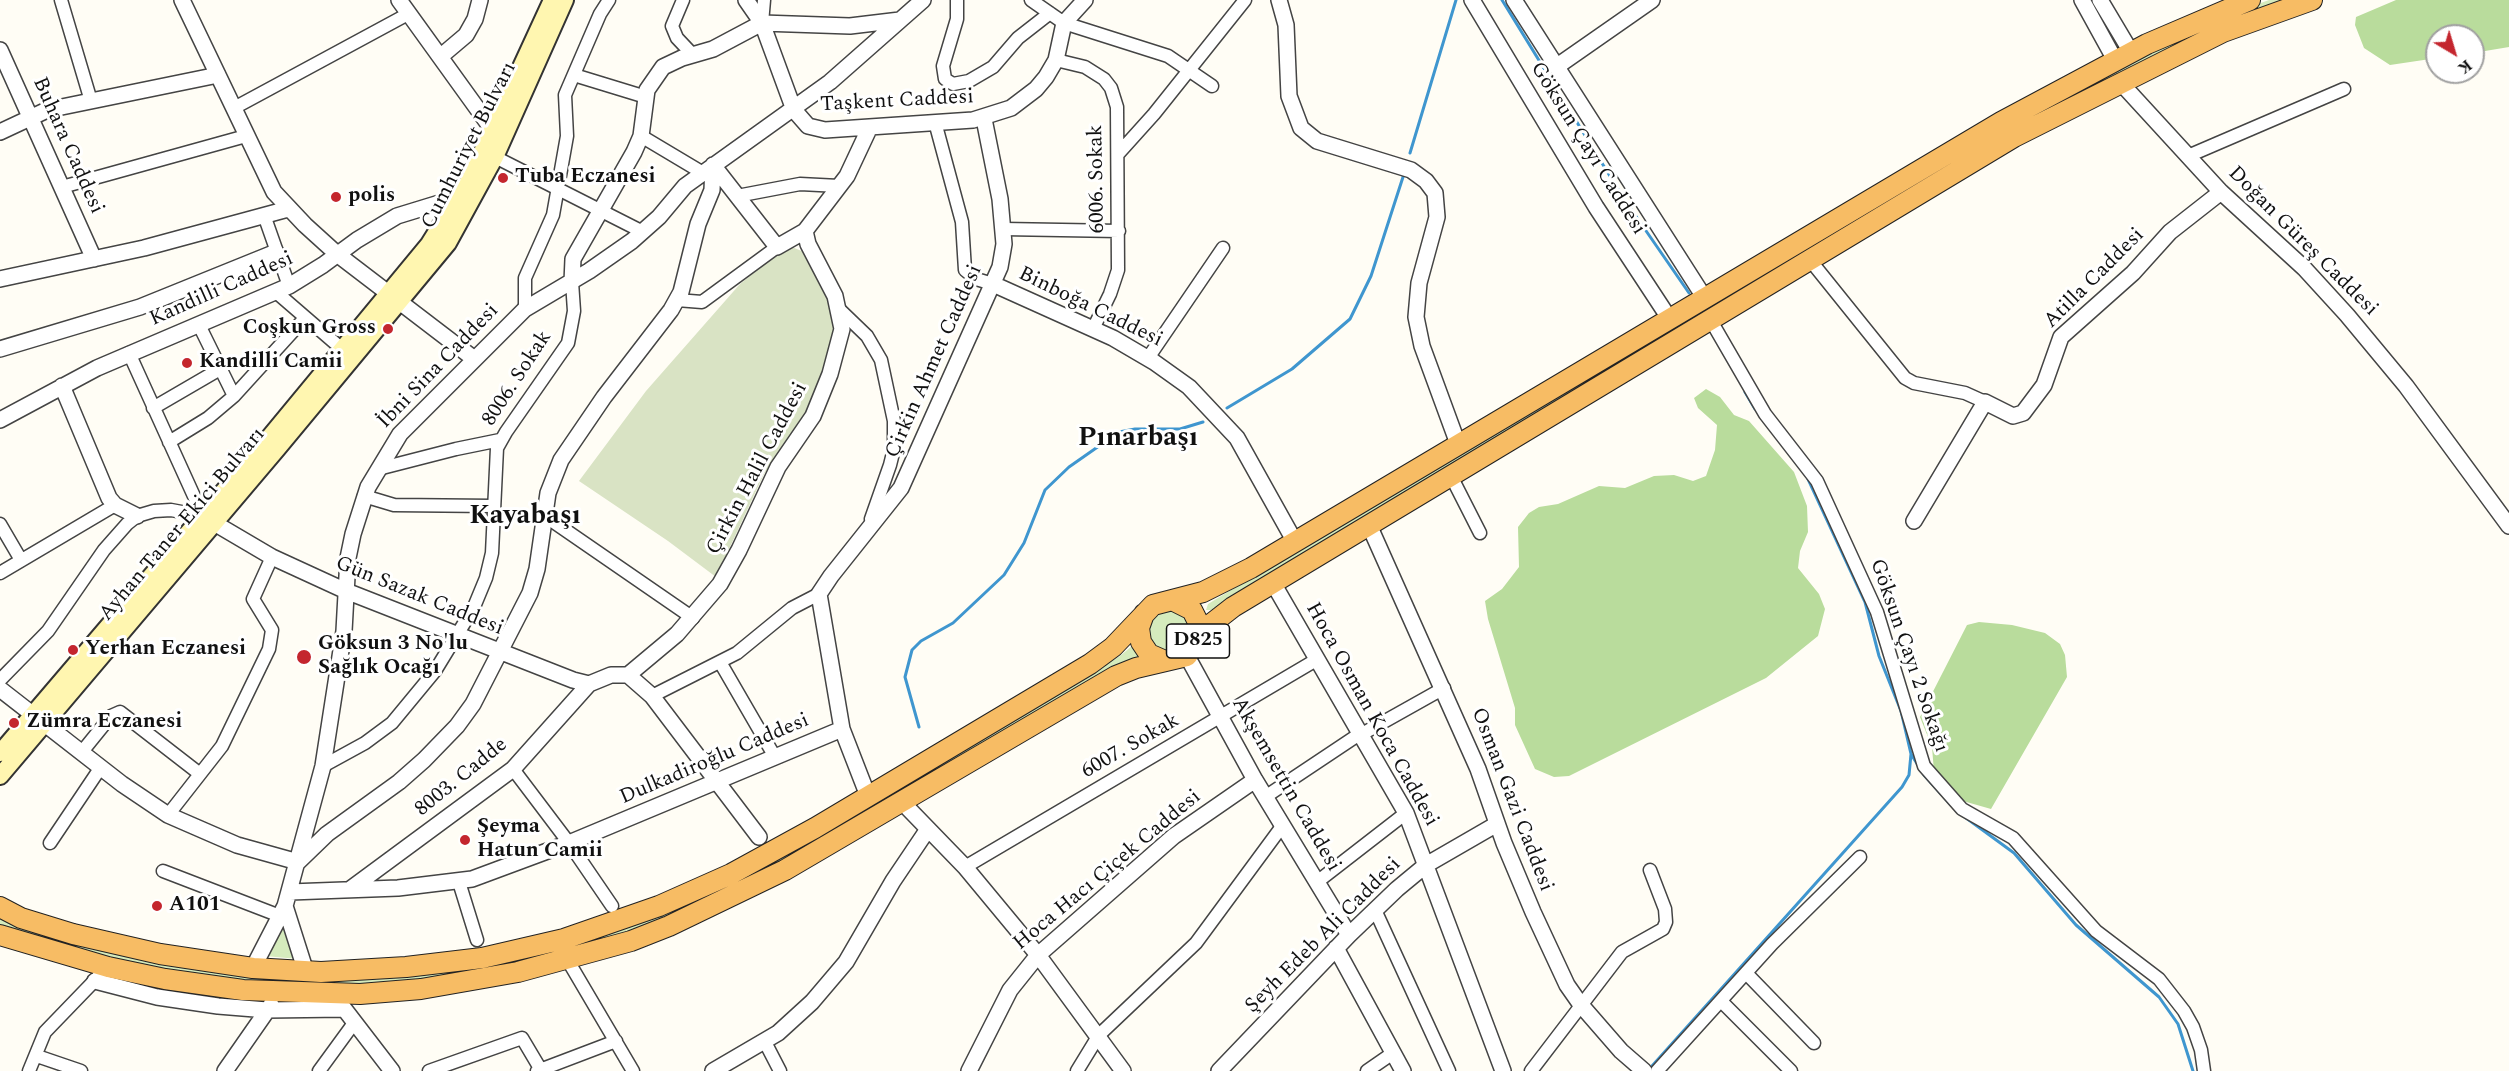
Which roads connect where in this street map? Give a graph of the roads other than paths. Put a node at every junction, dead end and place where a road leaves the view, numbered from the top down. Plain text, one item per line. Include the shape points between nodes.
1 (61, 0) edge
2 (182, 0) edge
3 (399, 0) edge
4 (480, 0) edge
5 (552, 0) edge
6 (565, 0) edge
7 (609, 0) edge
8 (683, 0) edge
9 (746, 0) edge
10 (764, 0) edge
11 (923, 0) edge
12 (957, 0) edge
13 (1031, 0) edge
14 (1085, 0) edge
15 (1245, 0) edge
16 (1280, 0) edge
17 (1472, 0) edge
18 (1514, 0) edge
19 (1652, 0) edge
20 (2082, 0) edge
21 (2100, 0) edge
22 (2250, 0) edge
23 (2312, 0) edge
24 (1050, 13) junction
25 (408, 14) junction
26 (900, 20) junction
27 (762, 23) junction
28 (1064, 23) junction
29 (0, 50) edge
30 (693, 55) junction
31 (2123, 56) junction
32 (440, 57) junction
33 (1056, 60) junction
34 (1556, 67) junction
35 (1190, 69) junction
36 (218, 75) junction
37 (574, 75) junction
38 (2120, 82) junction
39 (1212, 86) dead end
40 (2344, 89) dead end
41 (646, 97) junction
42 (91, 101) junction
43 (234, 108) junction
44 (794, 110) junction
45 (32, 116) junction
46 (984, 119) junction
47 (935, 122) junction
48 (870, 127) junction
49 (492, 129) junction
50 (0, 132) edge
51 (246, 136) junction
52 (641, 136) junction
53 (1118, 154) junction
54 (2188, 156) junction
55 (495, 157) junction
56 (708, 169) junction
57 (839, 186) junction
58 (62, 188) junction
59 (558, 189) junction
60 (2221, 192) junction
61 (737, 196) junction
62 (459, 197) junction
63 (288, 208) junction
64 (599, 210) junction
65 (264, 215) junction
66 (1003, 229) junction
67 (805, 231) junction
68 (1119, 231) junction
69 (643, 232) junction
70 (777, 247) junction
71 (1223, 248) dead end
72 (276, 252) junction
73 (338, 254) junction
74 (94, 259) junction
75 (1810, 260) junction
76 (0, 279) edge
77 (572, 282) junction
78 (993, 284) junction
79 (282, 289) junction
80 (1704, 297) junction
81 (394, 298) junction
82 (677, 300) junction
83 (525, 309) junction
84 (840, 310) junction
85 (305, 318) junction
86 (1669, 318) junction
87 (1710, 319) junction
88 (199, 325) junction
89 (1093, 328) junction
90 (0, 349) edge
91 (342, 349) junction
92 (129, 353) junction
93 (473, 358) junction
94 (1148, 358) junction
95 (220, 369) junction
96 (62, 386) junction
97 (234, 396) junction
98 (1985, 402) junction
99 (153, 408) junction
100 (0, 420) edge
101 (500, 440) junction
102 (169, 442) junction
103 (1458, 444) junction
104 (378, 470) junction
105 (1451, 476) junction
106 (364, 496) junction
107 (115, 505) junction
108 (493, 506) junction
109 (137, 516) junction
110 (545, 516) junction
111 (208, 520) junction
112 (1914, 521) dead end
113 (0, 524) edge
114 (1369, 525) junction
115 (2509, 526) edge
116 (1480, 533) dead end
117 (863, 536) junction
118 (1295, 542) junction
119 (272, 557) junction
120 (21, 560) junction
121 (0, 573) edge
122 (1273, 583) junction
123 (345, 591) junction
124 (819, 594) junction
125 (1172, 600) junction
126 (1143, 614) junction
127 (693, 618) junction
128 (459, 635) junction
129 (1199, 637) junction
130 (501, 652) junction
131 (1187, 656) junction
132 (1316, 660) junction
133 (1165, 661) junction
134 (720, 662) junction
135 (628, 675) junction
136 (0, 680) edge
137 (589, 684) junction
138 (1444, 688) junction
139 (0, 689) edge
140 (652, 696) junction
141 (1220, 718) junction
142 (38, 720) junction
143 (842, 729) junction
144 (1362, 733) junction
145 (0, 753) edge
146 (81, 753) junction
147 (775, 757) junction
148 (323, 766) junction
149 (101, 767) junction
150 (513, 769) junction
151 (200, 774) junction
152 (0, 776) edge
153 (1255, 780) junction
154 (718, 782) junction
155 (868, 796) junction
156 (1265, 797) junction
157 (902, 802) junction
158 (1406, 813) junction
159 (168, 815) junction
160 (1497, 824) junction
161 (1282, 825) junction
162 (928, 829) junction
163 (759, 837) dead end
164 (50, 843) dead end
165 (569, 843) junction
166 (1860, 857) dead end
167 (298, 862) junction
168 (1426, 865) junction
169 (965, 867) junction
170 (1650, 870) dead end
171 (162, 871) dead end
172 (459, 882) junction
173 (1317, 882) junction
174 (349, 890) junction
175 (285, 905) junction
176 (612, 906) dead end
177 (0, 907) edge
178 (1375, 910) junction
179 (1349, 934) junction
180 (0, 935) edge
181 (477, 940) dead end
182 (1336, 948) junction
183 (1038, 955) junction
184 (567, 959) junction
185 (253, 968) junction
186 (306, 972) junction
187 (1746, 973) junction
188 (101, 974) junction
189 (279, 992) junction
190 (360, 994) junction
191 (1721, 1001) junction
192 (339, 1002) junction
193 (1581, 1005) junction
194 (267, 1010) junction
195 (354, 1023) junction
196 (1099, 1035) junction
197 (616, 1041) junction
198 (765, 1042) junction
199 (1814, 1043) dead end
200 (1393, 1053) junction
201 (37, 1056) junction
202 (1224, 1069) edge
203 (539, 1070) edge
204 (29, 1071) edge
205 (81, 1071) edge
206 (225, 1071) edge
207 (319, 1071) edge
208 (392, 1071) edge
209 (429, 1071) edge
210 (633, 1071) edge
211 (713, 1071) edge
212 (780, 1071) edge
213 (969, 1071) edge
214 (1077, 1071) edge
215 (1123, 1071) edge
216 (1367, 1071) edge
217 (1403, 1071) edge
218 (1449, 1071) edge
219 (1503, 1071) edge
220 (1531, 1071) edge
221 (1644, 1071) edge
222 (1657, 1071) edge
223 (1791, 1071) edge
224 (2204, 1071) edge

1 - 42 street
2 - 36 street
3 - 25 street
4 - 32 street via 466,35
5 - 49 main road, Cumhuriyet Bulvarı
6 - 55 main road, Cumhuriyet Bulvarı
7 - 37 street
8 - 30 street via 672,26
9 - 27 street
10 - 27 street
11 - 26 street, İbni Sina Caddesi
12 - 24 street via 957,19 943,66 945,79 953,84 969,81 993,67 1018,38
13 - 24 street
14 - 28 street
15 - 35 street
16 - 103 street via 1286,25 1289,96 1301,128 1317,141 1411,170 1436,193 1437,217 1419,283 1416,317 1422,346
17 - 86 street, Göksun Çayı Caddesi via 1585,190
18 - 34 street, Göksun Çayı Caddesi
19 - 34 street
20 - 31 street
21 - 31 street
22 - 31 highway, D825
23 - 38 highway, D825 via 2232,28
24 - 28 street
25 - 32 street
25 - 43 street
26 - 27 street via 850,26
26 - 44 street, İbni Sina Caddesi
27 - 30 street via 723,45
27 - 44 street
28 - 33 street, Taşkent Caddesi
28 - 35 street via 1154,50
29 - 45 street, Buhara Caddesi
30 - 41 street via 663,67 651,82
31 - 80 highway, D825 via 1947,152
32 - 49 street
33 - 46 street, Taşkent Caddesi via 1025,99
33 - 53 street, 6006. Sokak via 1085,67 1111,88
34 - 80 street, Göksun Çayı Caddesi
35 - 39 street
35 - 53 street
36 - 42 street
36 - 43 street
37 - 41 street
37 - 59 street via 566,95 567,136
38 - 54 street, Doğan Güreş Caddesi
38 - 75 highway, D825 via 2014,137
40 - 54 street
41 - 52 street
42 - 45 street
43 - 51 street
44 - 48 street, Taşkent Caddesi via 802,121 816,129
44 - 56 street, İbni Sina Caddesi
45 - 50 street
45 - 58 street, Buhara Caddesi
46 - 47 street, Taşkent Caddesi
46 - 66 street, Çirkin Ahmet Caddesi via 997,173
47 - 48 street, Taşkent Caddesi
47 - 78 street via 962,222 965,270 976,279
48 - 57 street via 853,166
49 - 62 main road, Cumhuriyet Bulvarı
51 - 58 street
51 - 63 street via 264,175
52 - 56 street
52 - 64 street
53 - 68 street, 6006. Sokak
54 - 60 street, Doğan Güreş Caddesi
55 - 59 street
55 - 81 main road, Cumhuriyet Bulvarı via 448,243
56 - 61 street
56 - 69 street, İbni Sina Caddesi via 685,186
56 - 82 street via 712,190 698,224
57 - 61 street via 800,184
57 - 67 street
58 - 74 street, Buhara Caddesi
59 - 64 street
59 - 83 street via 549,228 525,278
60 - 98 street, Atilla Caddesi via 2161,241 2133,273 2066,332 2043,385 2023,413 2013,416
60 - 115 street, Doğan Güreş Caddesi via 2304,268 2347,315 2406,386
61 - 70 street
62 - 73 street, Kandilli Caddesi via 398,216
62 - 81 main road, Cumhuriyet Bulvarı
63 - 65 street
63 - 73 street
64 - 69 street
64 - 77 street via 573,259
65 - 72 street
65 - 74 street
66 - 68 street
66 - 78 street, Çirkin Ahmet Caddesi via 1003,257
67 - 70 street
67 - 84 street, Çirkin Halil Caddesi
68 - 89 street, 6006. Sokak via 1115,282
69 - 77 street, İbni Sina Caddesi
70 - 82 street via 702,302
71 - 94 street
72 - 79 street
72 - 90 street via 140,307
73 - 79 street, Kandilli Caddesi
73 - 81 street
74 - 76 street
75 - 87 highway, D825
75 - 98 street via 1905,378
77 - 83 street, İbni Sina Caddesi
77 - 101 street, 8006. Sokak via 574,311 568,343
78 - 89 street, Binboğa Caddesi
78 - 117 street, Çirkin Ahmet Caddesi via 907,477
79 - 85 street
79 - 88 street, Kandilli Caddesi
80 - 86 highway, D825
81 - 91 main road, Ayhan Taner Ekici Bulvarı
81 - 93 street
81 - 111 main road, Ayhan Taner Ekici Bulvarı
82 - 110 street via 561,460 551,482
83 - 93 street, İbni Sina Caddesi
84 - 117 street via 867,336 877,353 886,375 894,421 890,465
84 - 127 street, Çirkin Halil Caddesi via 841,338 813,416 770,483 729,569
85 - 91 street
85 - 97 street
86 - 103 highway, D825
87 - 105 highway, D825
87 - 224 street, Göksun Çayı 2 Sokağı via 1765,414 1817,480 1877,612 1924,766 1962,809 2013,838 2096,931 2159,980 2193,1028
88 - 92 street, Kandilli Caddesi
88 - 95 street
89 - 94 street, Binboğa Caddesi
91 - 111 main road, Ayhan Taner Ekici Bulvarı
92 - 96 street, Kandilli Caddesi
92 - 99 street
93 - 104 street, İbni Sina Caddesi via 400,435
94 - 118 street, Binboğa Caddesi via 1189,387 1224,421 1252,461
95 - 97 street
95 - 99 street
96 - 100 street, Kandilli Caddesi
96 - 107 street
97 - 102 street
98 - 112 street
99 - 102 street
101 - 104 street
101 - 108 street, 8006. Sokak
102 - 111 street
103 - 118 highway, D825
104 - 106 street, İbni Sina Caddesi
105 - 114 highway, D825
105 - 116 street
106 - 108 street via 394,505
106 - 123 street, İbni Sina Caddesi via 353,534
107 - 109 street
107 - 120 street
108 - 128 street, 8006. Sokak via 492,553 486,578
109 - 111 street via 171,510
109 - 136 street via 104,550 48,631
110 - 127 street
110 - 130 street via 534,581
111 - 119 street, Gün Sazak Caddesi
111 - 142 main road, Ayhan Taner Ekici Bulvarı
113 - 120 street
114 - 122 highway, D825
114 - 138 street, Osman Gazi Caddesi
117 - 124 street, Çirkin Ahmet Caddesi
118 - 125 highway, D825 via 1226,582
119 - 123 street, Gün Sazak Caddesi
119 - 151 street via 253,599 268,623 271,642 227,738
120 - 121 street
122 - 129 highway, D825 via 1222,615
122 - 132 street, Hoca Osman Koca Caddesi
123 - 128 street, Gün Sazak Caddesi
123 - 148 street, İbni Sina Caddesi via 344,631
124 - 134 street via 792,609 746,648
124 - 143 street
125 - 126 highway, D825 via 1153,605
125 - 129 highway via 1192,610 1199,624
126 - 133 highway via 1141,642 1149,654
126 - 155 highway, D825 via 1096,660
127 - 135 street, Çirkin Halil Caddesi
128 - 130 street, Gün Sazak Caddesi
128 - 148 street, 8006. Sokak via 392,723
129 - 131 highway, D825
130 - 137 street, Gün Sazak Caddesi
130 - 167 street via 470,710 444,740 399,782 327,834
131 - 133 highway, D825
131 - 141 street, Akşemsettin Caddesi
132 - 141 street, 6007. Sokak
132 - 144 street, Hoca Osman Koca Caddesi
133 - 157 highway, D825 via 1116,676
134 - 140 street
134 - 147 street
135 - 137 street via 611,675
135 - 140 street
137 - 150 street, 8003. Cadde
138 - 144 street
138 - 160 street, Osman Gazi Caddesi
139 - 142 street
140 - 154 street
141 - 153 street, Akşemsettin Caddesi
141 - 169 street, 6007. Sokak
142 - 145 main road, Ayhan Taner Ekici Bulvarı
142 - 146 street
142 - 152 main road, Ayhan Taner Ekici Bulvarı
143 - 147 street, Dulkadiroğlu Caddesi
143 - 155 street
144 - 156 street
144 - 158 street, Hoca Osman Koca Caddesi
146 - 149 street
146 - 151 street via 111,716 120,712
147 - 154 street, Dulkadiroğlu Caddesi
148 - 167 street, İbni Sina Caddesi
149 - 159 street
149 - 164 street
150 - 165 street
150 - 174 street, 8003. Cadde
151 - 159 street
153 - 156 street, Akşemsettin Caddesi
153 - 183 street, Hoca Hacı Çiçek Caddesi via 1174,836
154 - 163 street
154 - 165 street, Dulkadiroğlu Caddesi
155 - 186 highway, D825 via 731,874 614,924 483,958 406,968
156 - 161 street, Akşemsettin Caddesi
157 - 162 street
157 - 184 highway, D825 via 785,870 699,914
158 - 168 street, Hoca Osman Koca Caddesi
158 - 173 street
159 - 167 street via 230,843
160 - 168 street, Şeyh Edeb Ali Caddesi
160 - 193 street, Osman Gazi Caddesi via 1533,912 1567,985
161 - 173 street, Akşemsettin Caddesi
161 - 196 street via 1196,943
162 - 169 street
162 - 198 street via 833,979 790,1024
165 - 172 street, Dulkadiroğlu Caddesi
165 - 176 street
166 - 187 street
167 - 175 street, İbni Sina Caddesi
168 - 178 street, Şeyh Edeb Ali Caddesi
168 - 219 street, Hoca Osman Koca Caddesi
169 - 183 street
170 - 193 street via 1666,922 1657,933 1622,952
171 - 175 street
172 - 174 street, Dulkadiroğlu Caddesi
172 - 181 street
173 - 179 street, Akşemsettin Caddesi
174 - 175 street, Dulkadiroğlu Caddesi
175 - 185 street, İbni Sina Caddesi
175 - 186 street
177 - 185 highway, D825 via 21,918 100,941
178 - 179 street, Şeyh Edeb Ali Caddesi
178 - 218 street
179 - 182 street, Şeyh Edeb Ali Caddesi
180 - 188 highway, D825
182 - 200 street
182 - 202 street, Şeyh Edeb Ali Caddesi
183 - 196 street
183 - 213 street, Hoca Hacı Çiçek Caddesi via 1010,990
184 - 190 highway, D825 via 491,977
184 - 197 street
185 - 186 highway, D825
187 - 191 street
187 - 199 street
188 - 189 highway, D825
188 - 194 street via 194,1003
188 - 201 street via 45,1032
189 - 192 highway, D825
189 - 194 street
190 - 192 highway, D825
190 - 195 street
191 - 222 street
191 - 223 street
192 - 194 street
192 - 195 street
193 - 220 street
193 - 221 street, Osman Gazi Caddesi
194 - 206 street
195 - 207 street
195 - 208 street
196 - 214 street
196 - 215 street
197 - 203 street
197 - 210 street
198 - 211 street
198 - 212 street
200 - 216 street
200 - 217 street
201 - 204 street
201 - 205 street
203 - 209 street via 522,1038

